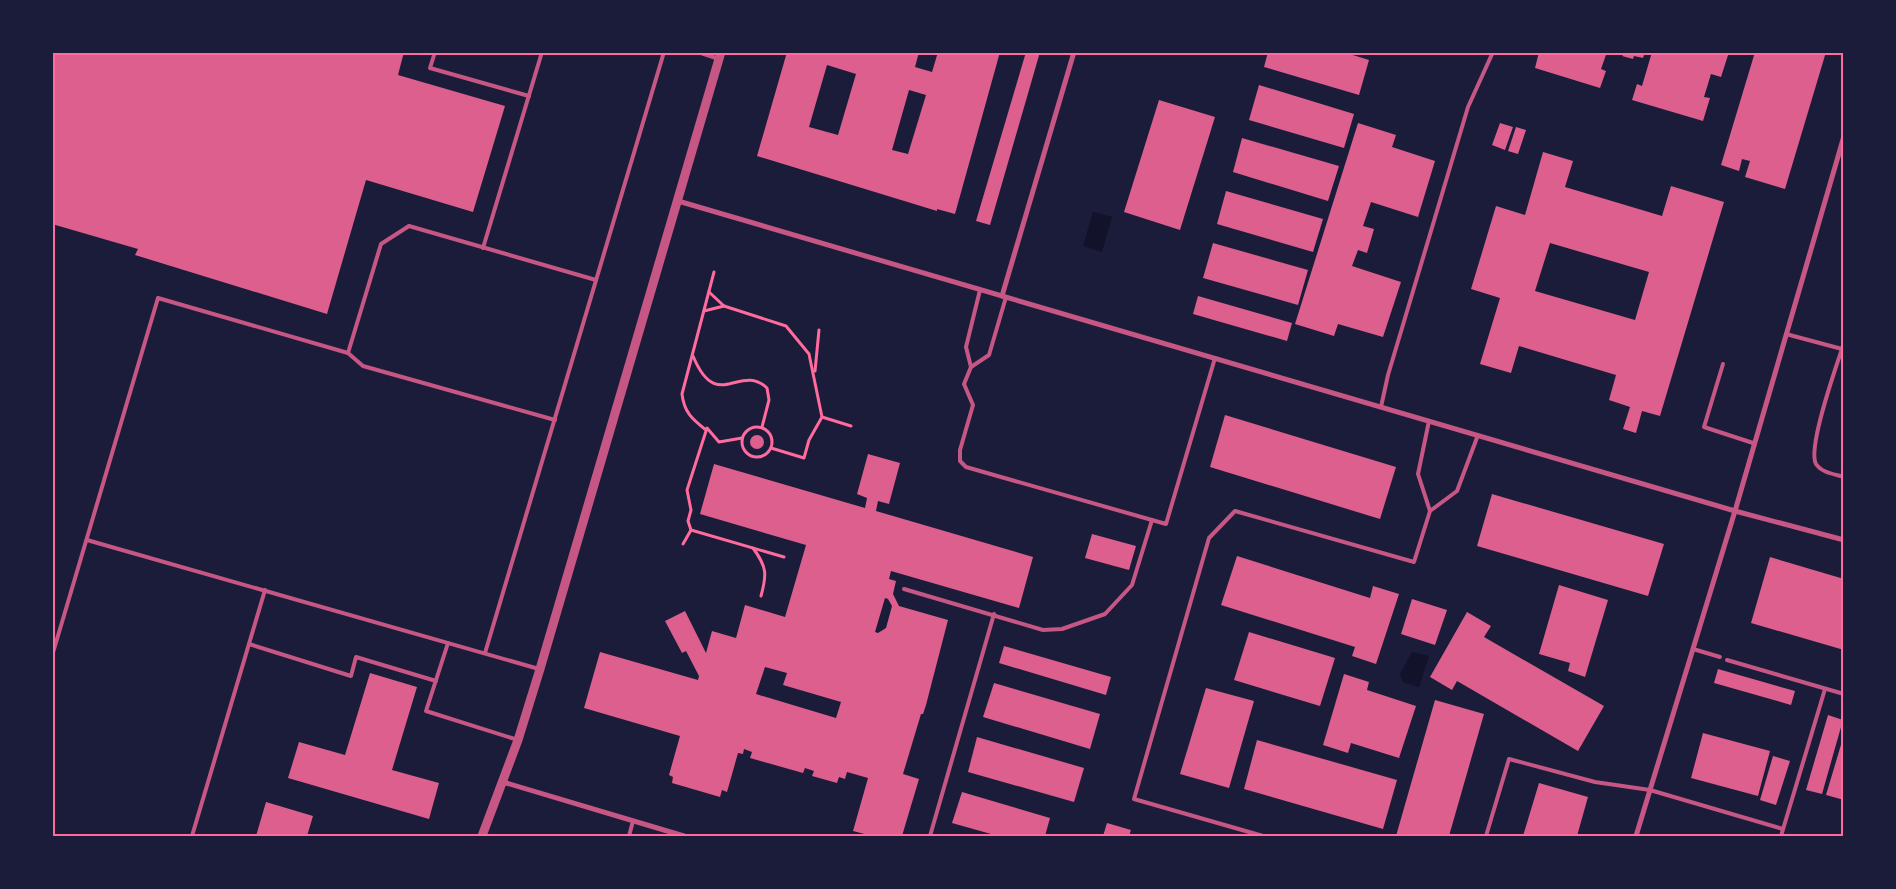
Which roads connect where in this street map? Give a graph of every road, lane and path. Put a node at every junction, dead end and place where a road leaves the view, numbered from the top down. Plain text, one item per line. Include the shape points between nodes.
1 (435, 52) edge
2 (542, 52) edge
3 (664, 52) edge
4 (698, 52) edge
5 (1074, 52) edge
6 (1493, 52) edge
7 (720, 56) edge
8 (529, 96) junction
9 (1844, 136) edge
10 (678, 201) junction
11 (483, 248) junction
12 (714, 272) dead end
13 (596, 280) junction
14 (980, 290) junction
15 (709, 292) junction
16 (1004, 296) junction
17 (724, 306) junction
18 (704, 311) junction
19 (820, 330) dead end
20 (1786, 334) junction
21 (1844, 343) edge
22 (1842, 349) junction
23 (348, 353) junction
24 (692, 355) junction
25 (1215, 358) junction
26 (1723, 364) dead end
27 (971, 366) junction
28 (814, 374) junction
29 (1382, 407) junction
30 (822, 417) junction
31 (555, 420) junction
32 (1429, 421) junction
33 (851, 426) dead end
34 (762, 427) junction
35 (706, 430) junction
36 (1478, 435) junction
37 (742, 438) junction
38 (1753, 443) junction
39 (771, 448) junction
40 (1844, 477) edge
41 (1430, 511) junction
42 (1735, 511) junction
43 (1152, 520) junction
44 (691, 530) junction
45 (87, 540) junction
46 (1844, 540) edge
47 (683, 544) dead end
48 (752, 548) junction
49 (784, 557) dead end
50 (265, 590) junction
51 (904, 590) dead end
52 (761, 596) dead end
53 (994, 614) junction
54 (448, 643) junction
55 (249, 644) junction
56 (1692, 650) junction
57 (485, 653) junction
58 (52, 656) edge
59 (1720, 658) dead end
60 (1727, 660) dead end
61 (540, 669) junction
62 (436, 681) junction
63 (1825, 689) junction
64 (1844, 694) edge
65 (518, 740) junction
66 (503, 782) junction
67 (1650, 790) junction
68 (633, 821) junction
69 (1783, 829) junction
70 (192, 836) edge
71 (482, 836) edge
72 (629, 836) edge
73 (684, 836) edge
74 (930, 836) edge
75 (1263, 836) edge
76 (1486, 836) edge
77 (1636, 836) edge
78 (1781, 836) edge

1 - 8 lane via 430,68
2 - 8 lane
3 - 13 lane
4 - 7 lane
5 - 16 street
6 - 29 lane via 1468,108 1388,375
7 - 10 street
8 - 11 lane
9 - 20 street
10 - 14 street
10 - 61 street
11 - 13 lane
11 - 23 lane via 409,226 381,244
12 - 15 path
13 - 31 lane
14 - 16 street
14 - 27 lane via 966,347
15 - 17 path
15 - 18 path
16 - 25 street
16 - 27 lane via 989,355
17 - 18 path
17 - 28 path via 786,326 809,354
18 - 24 path
19 - 28 path
20 - 22 lane
20 - 38 street
21 - 22 lane
22 - 40 lane via 1816,436 1814,455 1821,469
23 - 31 lane via 363,366
23 - 45 lane via 158,298
24 - 34 path via 702,376 713,382 724,386 750,379 760,381 767,388 769,400
24 - 35 path via 682,394 683,406 690,418
25 - 29 street
25 - 43 lane via 1166,524
26 - 38 lane via 1704,427
27 - 43 lane via 964,384 973,405 960,450 960,462 966,467
28 - 30 path
29 - 32 street
30 - 33 path
30 - 39 path via 809,440 804,458
31 - 57 lane
32 - 36 street
32 - 41 lane via 1418,474
34 - 37 path via 748,430
34 - 39 path via 772,437
35 - 37 path via 719,442
35 - 44 path via 687,490
36 - 41 lane via 1457,491
36 - 42 street
37 - 39 path via 743,448 750,456 760,457
38 - 42 street
41 - 75 lane via 1414,562 1235,511 1209,538 1134,799
42 - 46 street
42 - 56 street
43 - 53 lane via 1132,585 1105,614 1062,629 1043,630
44 - 47 path
44 - 48 path
45 - 50 lane
45 - 58 lane
48 - 49 path
48 - 52 path via 761,559 766,576
50 - 54 lane
50 - 55 lane
51 - 53 lane
53 - 74 lane
54 - 57 lane
54 - 62 lane
55 - 62 lane via 351,676 356,657
55 - 70 lane
56 - 59 lane
56 - 67 street
57 - 61 lane
60 - 63 lane
61 - 65 street
62 - 65 lane via 426,711
63 - 64 lane
63 - 69 lane
65 - 66 street
66 - 68 street
66 - 71 street
67 - 69 lane
67 - 76 lane via 1596,782 1509,759
67 - 77 street
68 - 72 lane
68 - 73 street
69 - 78 lane

